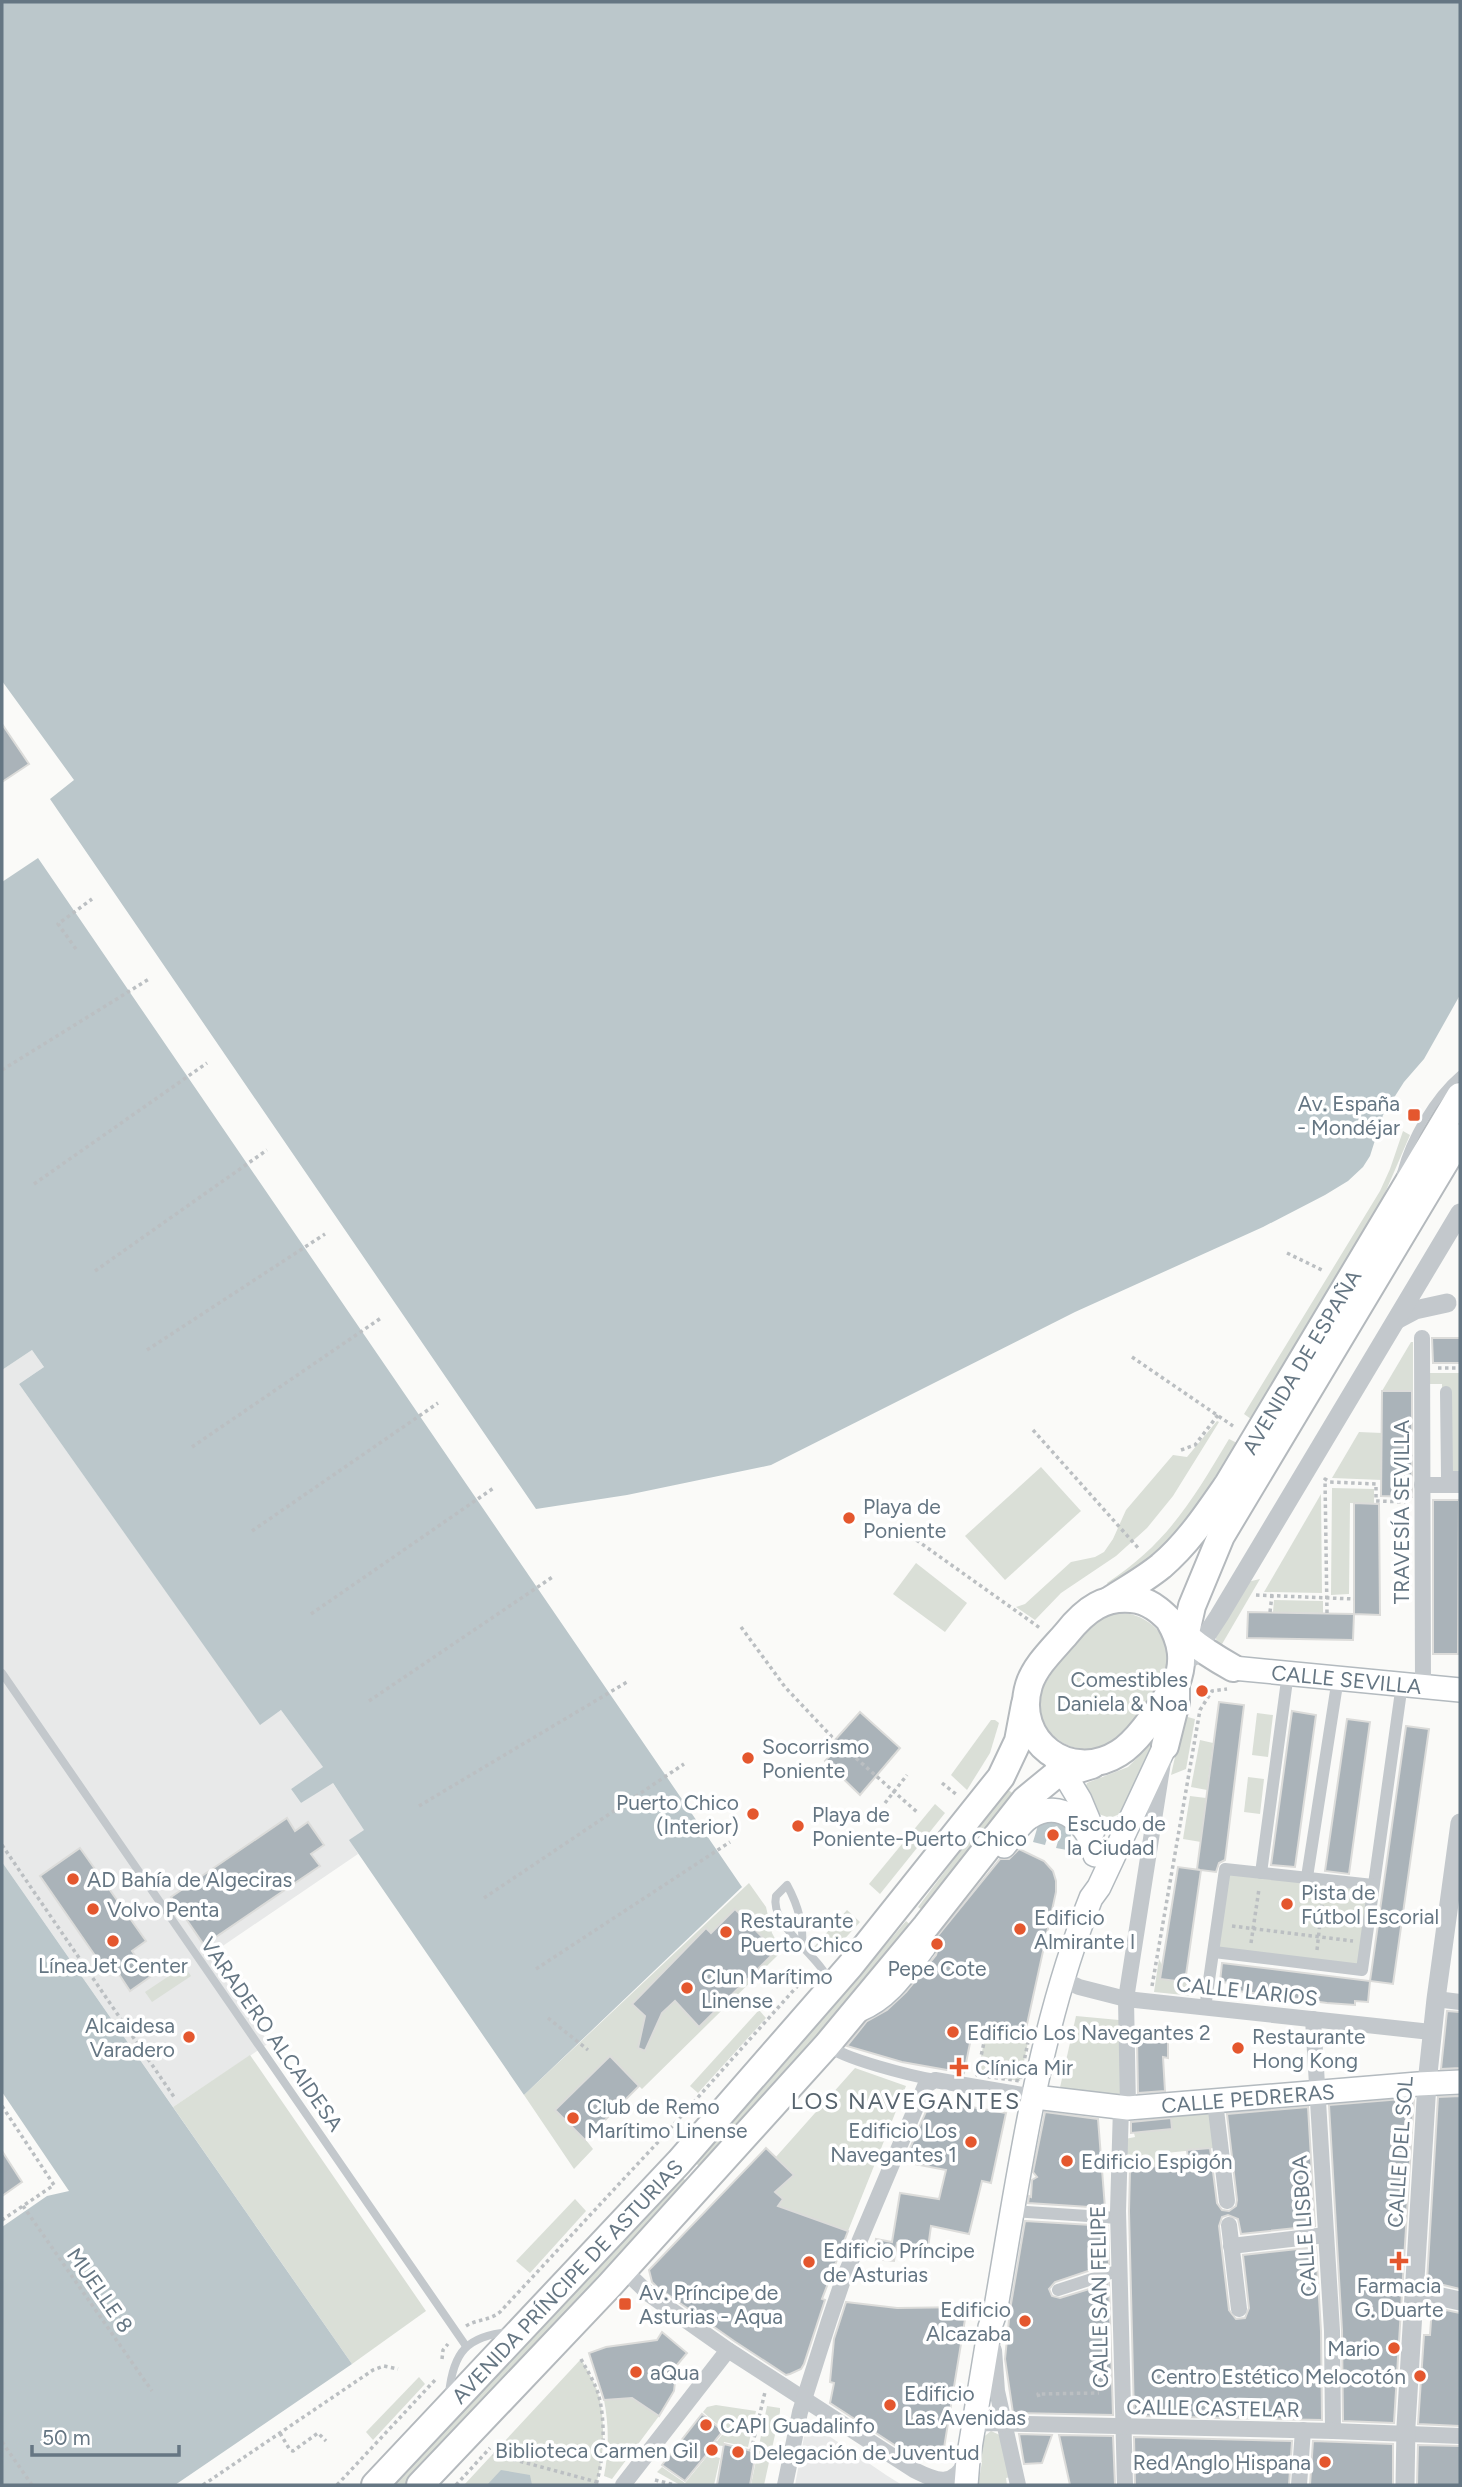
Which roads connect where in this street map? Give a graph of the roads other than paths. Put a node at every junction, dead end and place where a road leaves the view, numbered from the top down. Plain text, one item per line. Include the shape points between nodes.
1 (1460, 1075) edge
2 (1460, 1096) edge
3 (1460, 1137) edge
4 (1402, 1195) junction
5 (1460, 1213) edge
6 (1429, 1266) junction
7 (1453, 1303) edge
8 (1397, 1319) junction
9 (1422, 1338) dead end
10 (1422, 1387) junction
11 (1446, 1392) junction
12 (1460, 1392) edge
13 (1452, 1481) edge
14 (1422, 1494) junction
15 (1110, 1600) junction
16 (1181, 1656) junction
17 (1233, 1668) junction
18 (2, 1673) edge
19 (1288, 1673) junction
20 (1338, 1678) junction
21 (1412, 1685) junction
22 (1460, 1690) edge
23 (1025, 1704) junction
24 (1165, 1746) junction
25 (1058, 1763) junction
26 (1460, 1829) edge
27 (1095, 1855) junction
28 (1261, 1873) junction
29 (1307, 1877) junction
30 (1373, 1885) junction
31 (1091, 1898) junction
32 (802, 1948) junction
33 (1214, 1952) junction
34 (830, 1966) junction
35 (1062, 1979) junction
36 (1126, 1999) junction
37 (1436, 1999) junction
38 (1460, 2001) edge
39 (1205, 2008) junction
40 (855, 2012) junction
41 (1313, 2019) junction
42 (1432, 2032) junction
43 (827, 2045) junction
44 (935, 2080) junction
45 (1460, 2082) edge
46 (1427, 2083) junction
47 (1317, 2093) junction
48 (1035, 2097) junction
49 (1215, 2102) junction
50 (1124, 2107) junction
51 (1227, 2201) dead end
52 (1013, 2211) junction
53 (1118, 2218) junction
54 (1229, 2225) dead end
55 (1326, 2235) junction
56 (1231, 2246) junction
57 (624, 2270) junction
58 (1120, 2270) junction
59 (1058, 2290) dead end
60 (1414, 2291) junction
61 (1460, 2301) edge
62 (1238, 2309) dead end
63 (995, 2313) junction
64 (519, 2331) junction
65 (467, 2346) junction
66 (728, 2350) junction
67 (984, 2361) junction
68 (805, 2399) junction
69 (448, 2408) junction
70 (999, 2424) junction
71 (1123, 2428) junction
72 (1303, 2430) junction
73 (1333, 2431) junction
74 (1406, 2434) junction
75 (972, 2435) junction
76 (1460, 2436) edge
77 (968, 2460) junction
78 (375, 2485) edge
79 (420, 2485) edge
80 (623, 2485) edge
81 (785, 2485) edge
82 (966, 2485) edge
83 (1018, 2485) edge
84 (1125, 2485) edge
85 (1299, 2485) edge
86 (1405, 2485) edge

1 - 4 lane via 1411,1144 1401,1172
2 - 4 highway, AVENIDA DE ESPAÑA
3 - 16 highway, AVENIDA DE ESPAÑA via 1221,1536 1201,1579
4 - 15 highway, AVENIDA DE ESPAÑA via 1203,1521 1162,1565
5 - 6 street
6 - 7 street via 1429,1283 1438,1300
6 - 8 street
7 - 8 street via 1415,1310
8 - 16 street
9 - 10 street, TRAVESÍA SEVILLA
10 - 11 street via 1442,1387
10 - 14 street, TRAVESÍA SEVILLA
11 - 12 street
11 - 13 street
13 - 14 street
14 - 21 street, TRAVESÍA SEVILLA
15 - 16 highway via 1141,1601 1156,1609
15 - 23 highway via 1082,1614 1038,1667
16 - 17 highway
16 - 17 highway via 1203,1672
16 - 24 highway
16 - 25 highway, AVENIDA PRÍNCIPE DE ASTURIAS via 1132,1742 1120,1753 1092,1765
17 - 19 main road, CALLE SEVILLA
18 - 65 lane, VARADERO ALCAIDESA
19 - 20 main road, CALLE SEVILLA
19 - 28 street
20 - 21 main road, CALLE SEVILLA
20 - 29 street
21 - 22 main road, CALLE SEVILLA
21 - 30 street
23 - 25 highway via 1032,1733
23 - 34 highway, AVENIDA PRÍNCIPE DE ASTURIAS via 1017,1741 1001,1777 901,1905
24 - 31 main road
24 - 36 street, CALLE SAN FELIPE
25 - 27 main road via 1089,1819
25 - 40 highway, AVENIDA PRÍNCIPE DE ASTURIAS via 1052,1777 1025,1800
26 - 37 street, CALLE DEL SOL
27 - 31 main road
27 - 40 main road via 1088,1832 1075,1818 1046,1811 1028,1818 889,1992
28 - 29 street
28 - 33 street via 1225,1869
29 - 30 street
30 - 33 street via 1362,1969
31 - 35 main road
32 - 32 lane via 800,1918 787,1885 776,1896 776,1911
32 - 34 lane
33 - 39 street
34 - 64 highway, AVENIDA PRÍNCIPE DE ASTURIAS via 825,1996 679,2162
35 - 36 street, CALLE LARIOS
35 - 48 main road
36 - 39 street, CALLE LARIOS
36 - 50 street, CALLE SAN FELIPE
37 - 38 street
37 - 42 street, CALLE DEL SOL
39 - 41 street, CALLE LARIOS
40 - 43 highway, AVENIDA PRÍNCIPE DE ASTURIAS
41 - 42 street, CALLE LARIOS
41 - 47 street, CALLE LISBOA
42 - 46 street, CALLE DEL SOL
43 - 44 street via 858,2059
43 - 57 highway, AVENIDA PRÍNCIPE DE ASTURIAS
44 - 48 street
44 - 68 street via 920,2095 843,2280
45 - 46 main road, CALLE PEDRERAS
46 - 47 main road, CALLE PEDRERAS
46 - 60 street, CALLE DEL SOL
47 - 49 main road, CALLE PEDRERAS
47 - 55 street, CALLE LISBOA
48 - 50 main road, CALLE PEDRERAS
48 - 52 main road
49 - 50 main road, CALLE PEDRERAS
49 - 51 street
50 - 53 street, CALLE SAN FELIPE
52 - 53 street
52 - 63 main road
53 - 58 street, CALLE SAN FELIPE
54 - 56 street
55 - 56 street
55 - 73 street, CALLE LISBOA
56 - 62 street
57 - 66 street via 650,2295
57 - 79 highway, AVENIDA PRÍNCIPE DE ASTURIAS
58 - 59 street
58 - 71 street, CALLE SAN FELIPE
60 - 61 street
60 - 74 street, CALLE DEL SOL
63 - 67 main road
63 - 70 street
64 - 65 lane via 477,2338
64 - 69 highway, AVENIDA PRÍNCIPE DE ASTURIAS
65 - 69 lane via 453,2371
66 - 68 street
66 - 80 street
67 - 70 street via 990,2416
67 - 75 main road
68 - 77 street via 938,2480 952,2479
68 - 81 street
69 - 78 highway, AVENIDA PRÍNCIPE DE ASTURIAS
70 - 71 street, CALLE CASTELAR
70 - 75 street via 981,2424
70 - 83 street
71 - 72 street, CALLE CASTELAR
71 - 84 street, CALLE SAN FELIPE
72 - 73 street, CALLE CASTELAR
72 - 85 street
73 - 74 street, CALLE CASTELAR
74 - 76 street, CALLE CASTELAR
74 - 86 street, CALLE DEL SOL
75 - 77 main road
77 - 82 main road

